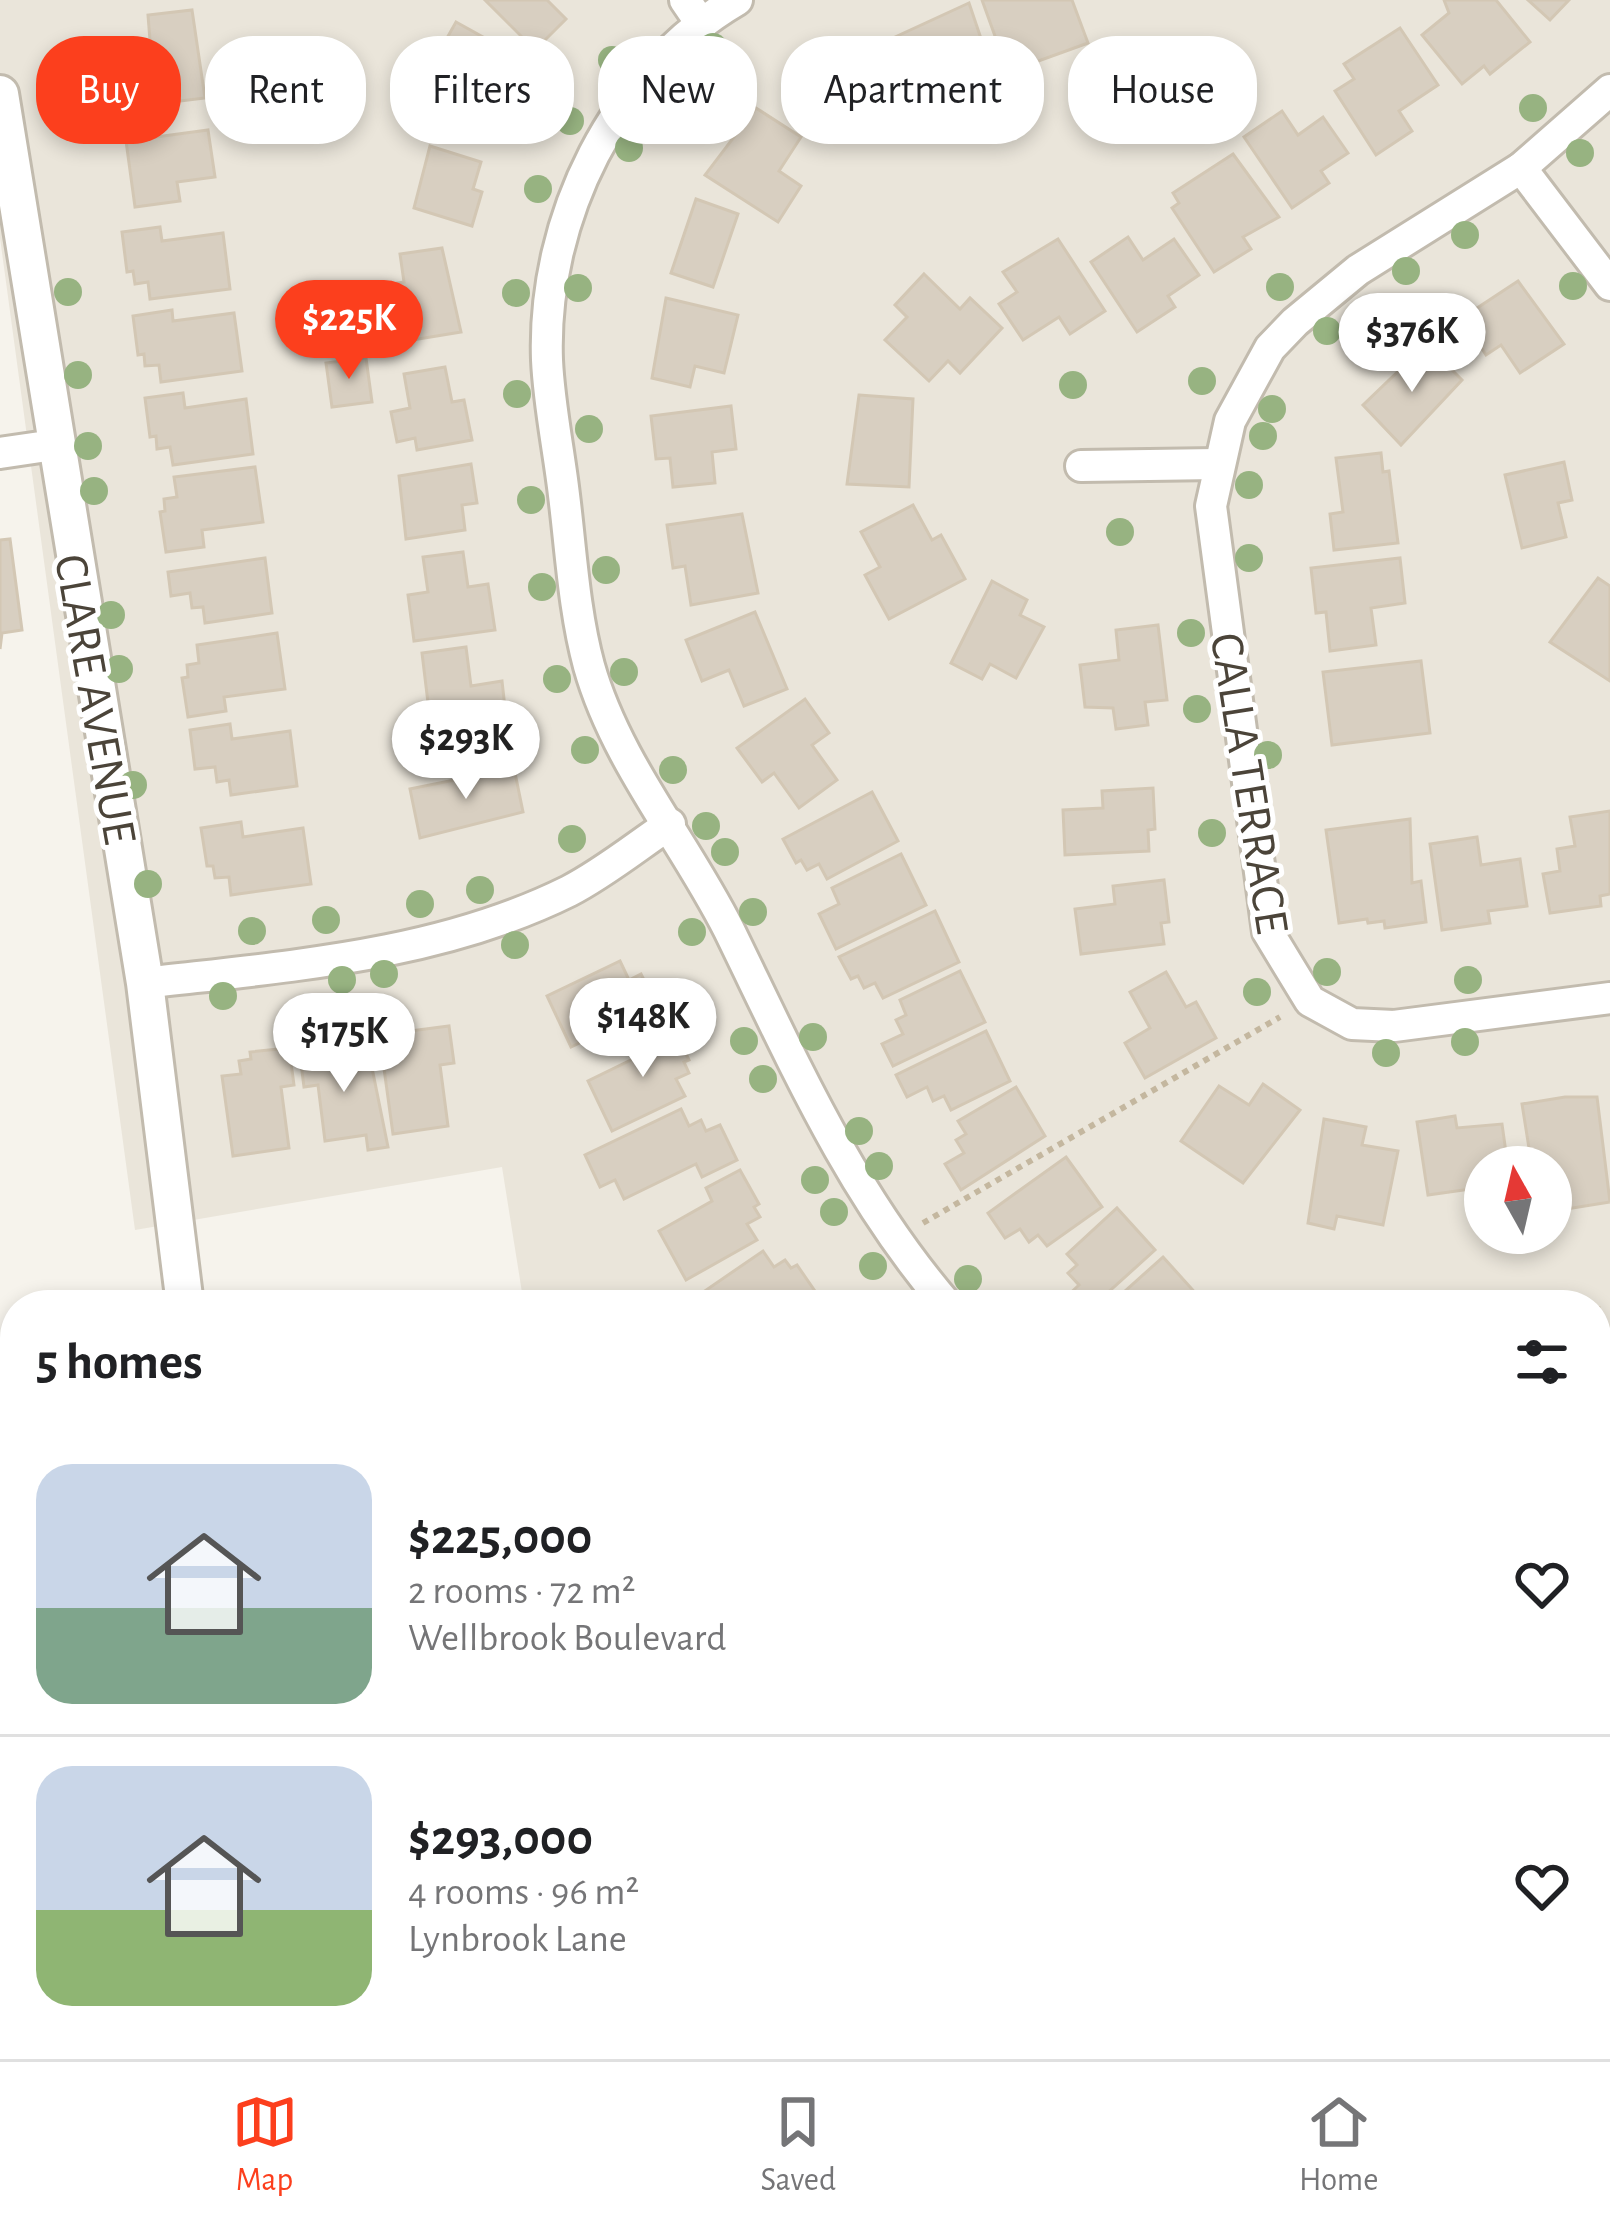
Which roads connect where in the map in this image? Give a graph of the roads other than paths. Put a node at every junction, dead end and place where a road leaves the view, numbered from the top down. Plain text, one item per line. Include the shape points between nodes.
1 (737, 0) edge
2 (694, 12) edge
3 (1610, 90) edge
4 (0, 94) edge
5 (1521, 168) junction
6 (1610, 285) edge
7 (54, 445) junction
8 (0, 453) edge
9 (1217, 464) junction
10 (1081, 466) dead end
11 (670, 824) junction
12 (145, 983) junction
13 (1610, 998) edge
14 (183, 1290) edge
15 (935, 1290) edge

1 - 2 street
2 - 11 street via 588,165 563,228 547,361 589,667 631,763
3 - 5 street, CALLA TERRACE
4 - 7 street, CLARE AVENUE
5 - 6 street
5 - 9 street, CALLA TERRACE via 1358,270 1294,322 1247,384
7 - 8 street
7 - 12 street, CLARE AVENUE
9 - 10 street
9 - 13 street, CALLA TERRACE via 1214,545 1262,901 1268,932 1310,1001 1352,1024 1394,1026
11 - 12 street via 575,888 468,932 353,958
11 - 15 street via 803,1090 893,1240
12 - 14 street, CLARE AVENUE

